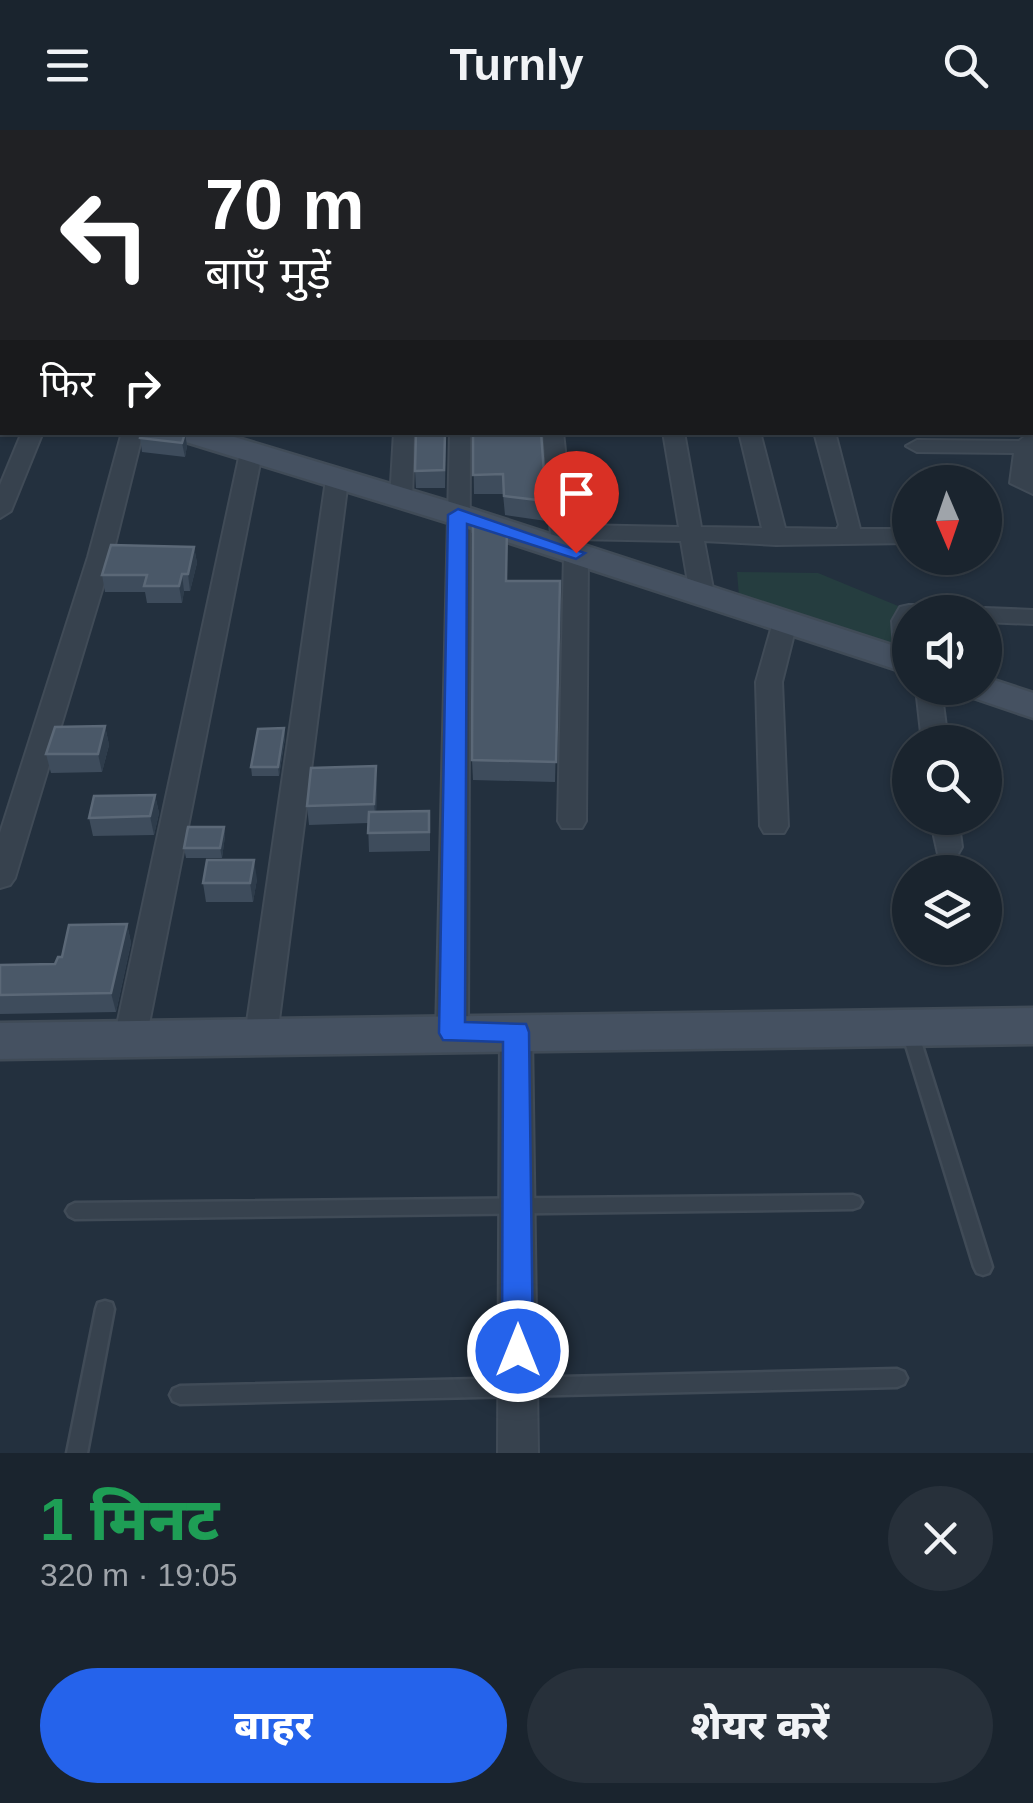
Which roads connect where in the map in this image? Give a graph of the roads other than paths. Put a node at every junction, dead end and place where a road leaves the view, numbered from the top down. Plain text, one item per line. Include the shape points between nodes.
1 (32, 435) edge
2 (132, 435) edge
3 (198, 435) edge
4 (404, 435) edge
5 (460, 435) edge
6 (553, 435) edge
7 (673, 435) edge
8 (750, 435) edge
9 (825, 435) edge
10 (232, 442) edge
11 (1029, 442) edge
12 (917, 446) dead end
13 (337, 480) junction
14 (1033, 487) edge
15 (400, 500) junction
16 (0, 511) edge
17 (458, 515) junction
18 (690, 536) junction
19 (840, 536) junction
20 (892, 536) edge
21 (776, 538) junction
22 (567, 545) junction
23 (702, 594) junction
24 (1002, 615) edge
25 (1033, 617) edge
26 (785, 622) junction
27 (892, 662) edge
28 (1002, 695) edge
29 (1033, 706) edge
30 (572, 821) dead end
31 (774, 826) dead end
32 (946, 835) edge
33 (948, 847) dead end
34 (0, 878) edge
35 (1033, 1026) edge
36 (908, 1027) junction
37 (516, 1032) junction
38 (452, 1033) junction
39 (261, 1036) junction
40 (130, 1038) junction
41 (0, 1041) edge
42 (853, 1202) dead end
43 (517, 1206) junction
44 (75, 1211) dead end
45 (984, 1267) dead end
46 (105, 1309) dead end
47 (896, 1378) dead end
48 (518, 1387) junction
49 (180, 1395) dead end
50 (77, 1453) edge
51 (518, 1453) edge

1 - 16 street
2 - 34 street
3 - 10 street
4 - 15 street
5 - 17 street
6 - 22 street
7 - 18 street
8 - 21 street
9 - 19 street via 850,525
10 - 13 street
10 - 40 street
11 - 12 street
11 - 14 street via 1021,483
13 - 15 street
13 - 39 street
15 - 17 street
17 - 22 street
17 - 38 street
18 - 21 street
18 - 22 street
18 - 23 street
19 - 20 street
19 - 21 street
22 - 23 street
22 - 30 street
23 - 26 street
24 - 25 street
26 - 27 street
26 - 31 street via 768,682
28 - 29 street
32 - 33 street
35 - 36 street
36 - 37 street
36 - 45 lane
37 - 38 street
37 - 43 street
38 - 39 street
39 - 40 street
40 - 41 street
42 - 43 lane
43 - 44 lane
43 - 48 street
46 - 50 lane
47 - 48 lane
48 - 49 lane
48 - 51 street

